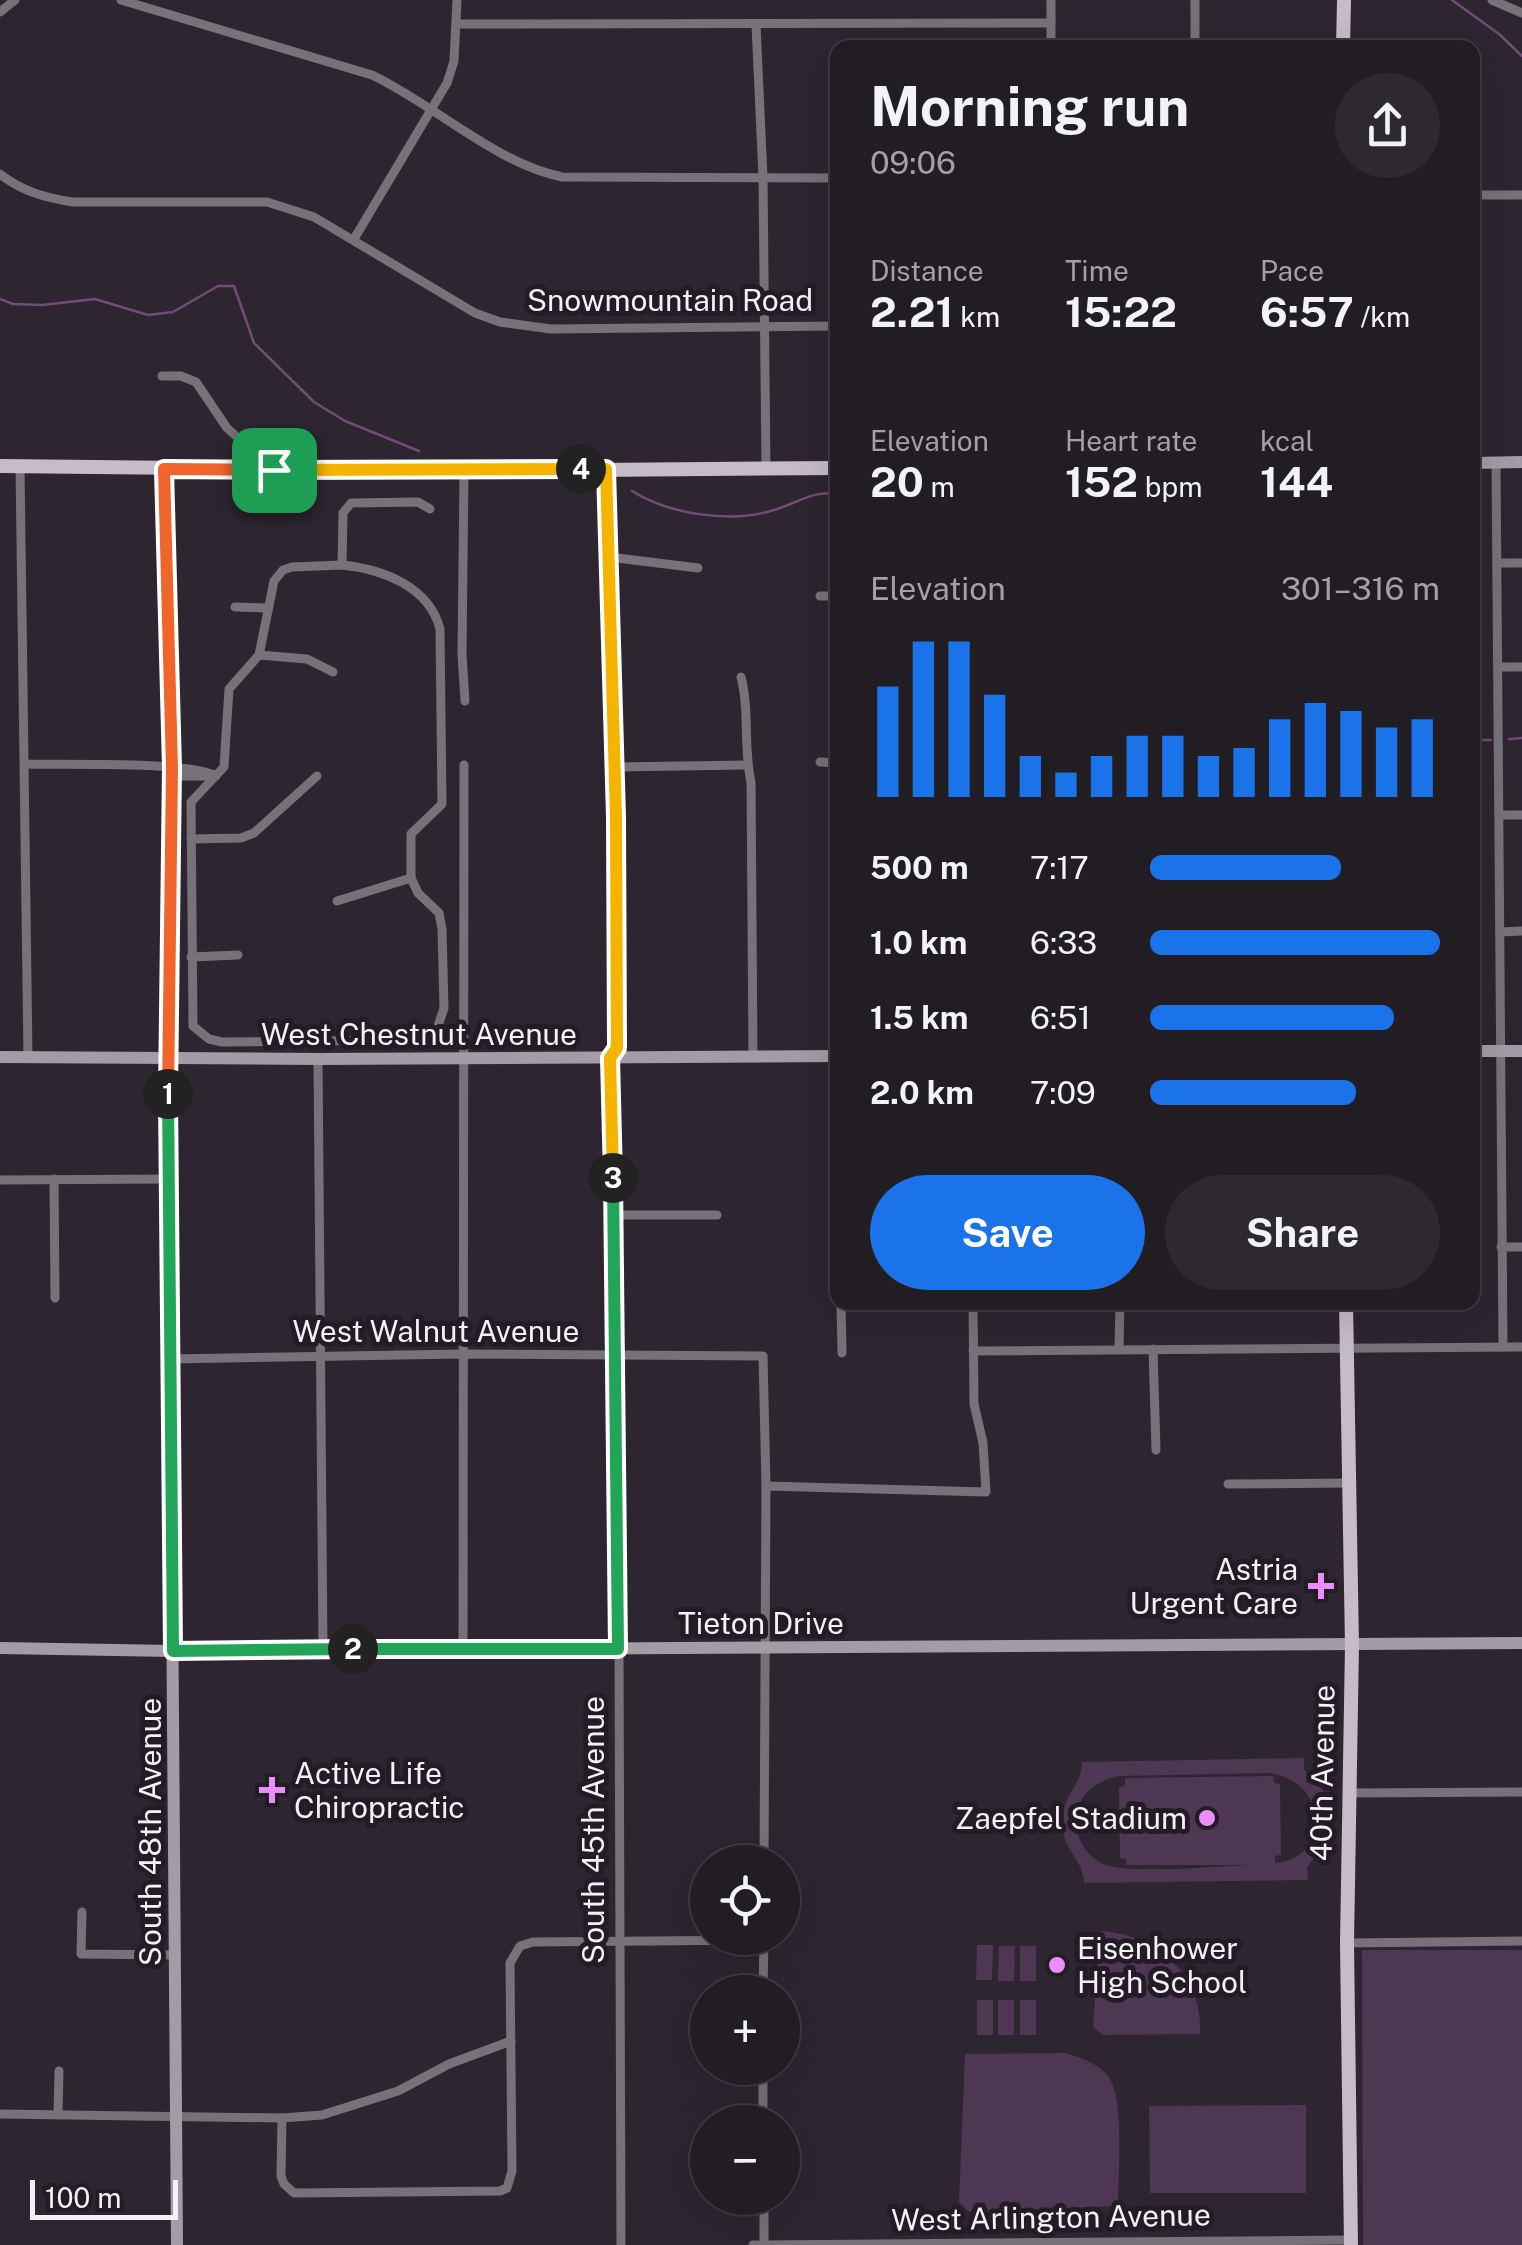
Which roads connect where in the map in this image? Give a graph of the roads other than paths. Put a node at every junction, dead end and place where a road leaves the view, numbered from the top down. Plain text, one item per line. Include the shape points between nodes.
1 (16, 0) edge
2 (121, 0) edge
3 (457, 0) edge
4 (1051, 0) edge
5 (1195, 0) edge
6 (1344, 0) edge
7 (1492, 0) edge
8 (0, 12) edge
9 (1522, 13) edge
10 (457, 24) junction
11 (756, 24) junction
12 (1051, 24) junction
13 (1051, 40) edge
14 (1196, 40) edge
15 (1344, 40) edge
16 (434, 109) junction
17 (0, 174) edge
18 (762, 177) junction
19 (830, 178) edge
20 (1522, 195) edge
21 (1480, 196) edge
22 (354, 239) junction
23 (764, 326) junction
24 (830, 326) edge
25 (162, 376) dead end
26 (1496, 462) junction
27 (1522, 462) edge
28 (1480, 463) edge
29 (0, 466) edge
30 (20, 467) junction
31 (766, 468) junction
32 (830, 468) edge
33 (164, 469) junction
34 (606, 469) junction
35 (274, 470) junction
36 (464, 471) junction
37 (430, 509) dead end
38 (609, 557) junction
39 (1498, 563) junction
40 (1522, 563) edge
41 (342, 565) junction
42 (698, 568) dead end
43 (820, 596) dead end
44 (830, 596) edge
45 (235, 607) dead end
46 (266, 608) junction
47 (259, 655) junction
48 (1499, 667) junction
49 (1522, 667) edge
50 (333, 672) dead end
51 (443, 676) junction
52 (464, 676) junction
53 (741, 677) dead end
54 (465, 701) dead end
55 (820, 762) dead end
56 (830, 763) edge
57 (25, 764) junction
58 (464, 765) dead end
59 (747, 766) junction
60 (615, 768) junction
61 (172, 772) junction
62 (216, 776) junction
63 (317, 776) dead end
64 (1499, 815) junction
65 (1522, 815) edge
66 (191, 839) junction
67 (411, 878) junction
68 (337, 901) dead end
69 (1522, 931) edge
70 (1500, 932) junction
71 (238, 955) dead end
72 (191, 957) junction
73 (1480, 1051) edge
74 (1500, 1051) junction
75 (1522, 1051) edge
76 (830, 1056) edge
77 (0, 1057) edge
78 (464, 1057) junction
79 (753, 1057) junction
80 (28, 1058) junction
81 (610, 1058) junction
82 (168, 1059) junction
83 (318, 1059) junction
84 (54, 1179) junction
85 (170, 1179) junction
86 (0, 1180) edge
87 (614, 1215) junction
88 (717, 1216) dead end
89 (1501, 1247) junction
90 (1522, 1247) edge
91 (55, 1298) dead end
92 (841, 1310) edge
93 (974, 1310) edge
94 (1120, 1310) edge
95 (1346, 1310) edge
96 (1503, 1347) junction
97 (1522, 1347) edge
98 (1346, 1348) junction
99 (1119, 1349) junction
100 (1153, 1349) junction
101 (972, 1350) junction
102 (462, 1354) junction
103 (842, 1354) dead end
104 (321, 1356) junction
105 (614, 1356) junction
106 (170, 1360) junction
107 (1156, 1450) dead end
108 (1348, 1483) junction
109 (1228, 1484) dead end
110 (766, 1486) junction
111 (1522, 1643) edge
112 (1352, 1645) junction
113 (0, 1648) edge
114 (765, 1648) junction
115 (463, 1649) junction
116 (618, 1649) junction
117 (323, 1650) junction
118 (173, 1651) junction
119 (1522, 1792) edge
120 (1349, 1793) junction
121 (764, 1845) edge
122 (82, 1912) dead end
123 (690, 1940) edge
124 (618, 1941) junction
125 (1522, 1941) edge
126 (1347, 1944) junction
127 (176, 1955) junction
128 (511, 2041) junction
129 (59, 2071) dead end
130 (0, 2114) edge
131 (58, 2114) junction
132 (177, 2116) junction
133 (282, 2118) junction
134 (764, 2215) edge
135 (1350, 2242) edge
136 (1066, 2243) edge
137 (1207, 2243) edge
138 (177, 2245) edge
139 (621, 2245) edge
140 (753, 2245) edge
141 (764, 2245) edge

1 - 8 street
2 - 16 street via 349,65
3 - 10 street
4 - 12 street
5 - 14 street
6 - 15 main road
7 - 9 street
10 - 11 street
10 - 16 street via 448,83
11 - 12 street
11 - 18 street
12 - 13 street
16 - 18 street via 547,174
16 - 22 street
17 - 22 street, Snowmountain Road via 24,190 73,202 268,202
18 - 19 street
18 - 23 street
20 - 21 street
22 - 23 street, Snowmountain Road via 500,322 551,329
23 - 24 street, Snowmountain Road
23 - 31 street
25 - 35 street via 196,382 227,428
26 - 27 street
26 - 28 street
26 - 39 street
29 - 30 main road
30 - 33 main road
30 - 57 street
31 - 32 main road
31 - 34 main road
33 - 35 main road
33 - 61 street
34 - 36 main road
34 - 38 street, South 45th Avenue
35 - 36 main road
36 - 52 street
37 - 41 street via 418,502 351,504 343,513
38 - 42 street
38 - 60 street, South 45th Avenue
39 - 40 street
39 - 48 street
41 - 46 street via 282,570
41 - 51 street via 369,568 425,599 440,629
43 - 44 street
45 - 46 street
46 - 47 street
47 - 50 street via 307,659
47 - 62 street via 229,689 226,760
48 - 49 street
48 - 64 street
51 - 52 street
51 - 67 street via 442,804 411,834
52 - 54 street
53 - 59 street
55 - 56 street
57 - 61 street
57 - 80 street
58 - 78 street
59 - 60 street
59 - 79 street
60 - 81 street, South 45th Avenue via 617,1048
61 - 62 street
61 - 82 street
62 - 66 street via 191,802
63 - 66 street via 254,833
64 - 65 street
64 - 70 street
66 - 72 street
67 - 68 street
67 - 72 street via 439,914 442,929 444,1008 436,1029 418,1040 209,1039 193,1026
69 - 70 street
70 - 74 street
71 - 72 street
73 - 74 street
74 - 75 street
74 - 89 street
76 - 79 street, West Chestnut Avenue
77 - 80 street, West Chestnut Avenue
78 - 81 street, West Chestnut Avenue
78 - 83 street, West Chestnut Avenue
78 - 102 street
79 - 81 street, West Chestnut Avenue
80 - 82 street, West Chestnut Avenue
81 - 87 street, South 45th Avenue
82 - 83 street, West Chestnut Avenue
82 - 85 street, South 48th Avenue
83 - 104 street
84 - 85 street
84 - 86 street
84 - 91 street
85 - 106 street, South 48th Avenue
87 - 88 street
87 - 105 street, South 45th Avenue
89 - 90 street
89 - 96 street
92 - 103 street
93 - 101 street
94 - 99 street
95 - 98 main road, 40th Avenue
96 - 97 street
96 - 98 street
98 - 100 street
98 - 108 main road, 40th Avenue
99 - 100 street
99 - 101 street
100 - 107 street
101 - 110 street via 986,1492
102 - 104 street, West Walnut Avenue
102 - 105 street, West Walnut Avenue
102 - 115 street
104 - 106 street, West Walnut Avenue
104 - 117 street
105 - 110 street, West Walnut Avenue via 763,1356
105 - 116 street, South 45th Avenue
106 - 118 street, South 48th Avenue
108 - 109 street
108 - 112 main road, 40th Avenue
110 - 114 street
111 - 112 street, Tieton Drive
112 - 114 street, Tieton Drive
112 - 120 main road, 40th Avenue
113 - 118 street, Tieton Drive
114 - 116 street, Tieton Drive
114 - 121 street
115 - 116 street, Tieton Drive
115 - 117 street, Tieton Drive
116 - 124 street, South 45th Avenue
117 - 118 street, Tieton Drive
118 - 127 street, South 48th Avenue
119 - 120 street
120 - 126 main road, 40th Avenue
122 - 127 street via 82,1954
123 - 124 street
124 - 128 street via 520,1946 510,1963
124 - 139 street, South 45th Avenue
125 - 126 street
126 - 135 main road, 40th Avenue
127 - 132 street, South 48th Avenue
128 - 133 street via 398,2091 322,2114
128 - 133 street via 507,2188 294,2193 281,2176
129 - 131 street
130 - 131 street
131 - 132 street
132 - 133 street
132 - 138 street, South 48th Avenue
134 - 141 street
135 - 137 street, West Arlington Avenue
136 - 137 street, West Arlington Avenue
136 - 141 street, West Arlington Avenue
140 - 141 street, West Arlington Avenue

